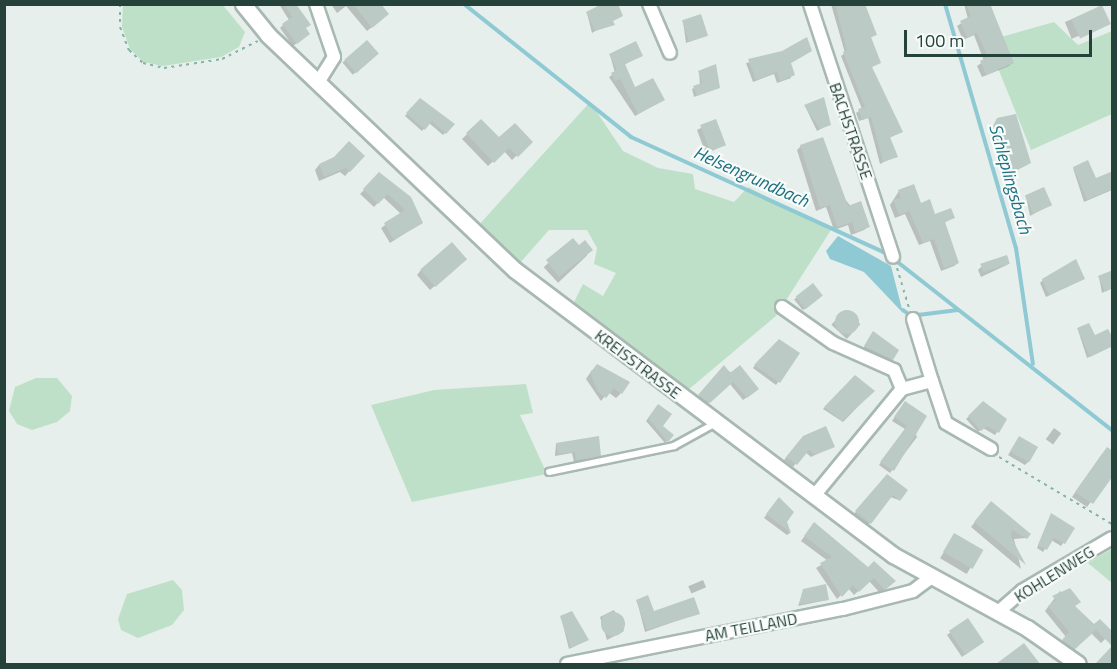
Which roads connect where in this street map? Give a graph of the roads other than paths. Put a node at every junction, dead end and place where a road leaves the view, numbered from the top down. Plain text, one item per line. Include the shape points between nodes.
1 (243, 4) edge
2 (316, 4) edge
3 (649, 4) edge
4 (810, 4) edge
5 (670, 53) dead end
6 (318, 83) junction
7 (894, 260) road end
8 (782, 307) dead end
9 (913, 319) road end
10 (932, 381) junction
11 (902, 389) junction
12 (717, 423) junction
13 (991, 449) road end
14 (549, 472) dead end
15 (814, 496) junction
16 (1113, 538) edge
17 (930, 578) junction
18 (998, 612) junction
19 (567, 664) edge
20 (1078, 664) edge

1 - 6 street, KREISSTRASSE via 268,35
2 - 6 street via 334,57
3 - 5 street
4 - 7 street, BACHSTRASSE
6 - 12 street, KREISSTRASSE via 487,247
8 - 11 street via 833,343 894,370
9 - 10 street
10 - 11 street
10 - 13 street via 946,423
11 - 15 street
12 - 14 lane via 674,446
12 - 15 street, KREISSTRASSE
15 - 17 street, KREISSTRASSE
16 - 18 street, KOHLENWEG via 1022,591
17 - 18 street, KREISSTRASSE
17 - 19 street, AM TEILLAND via 913,591 843,609
18 - 20 street, KREISSTRASSE

